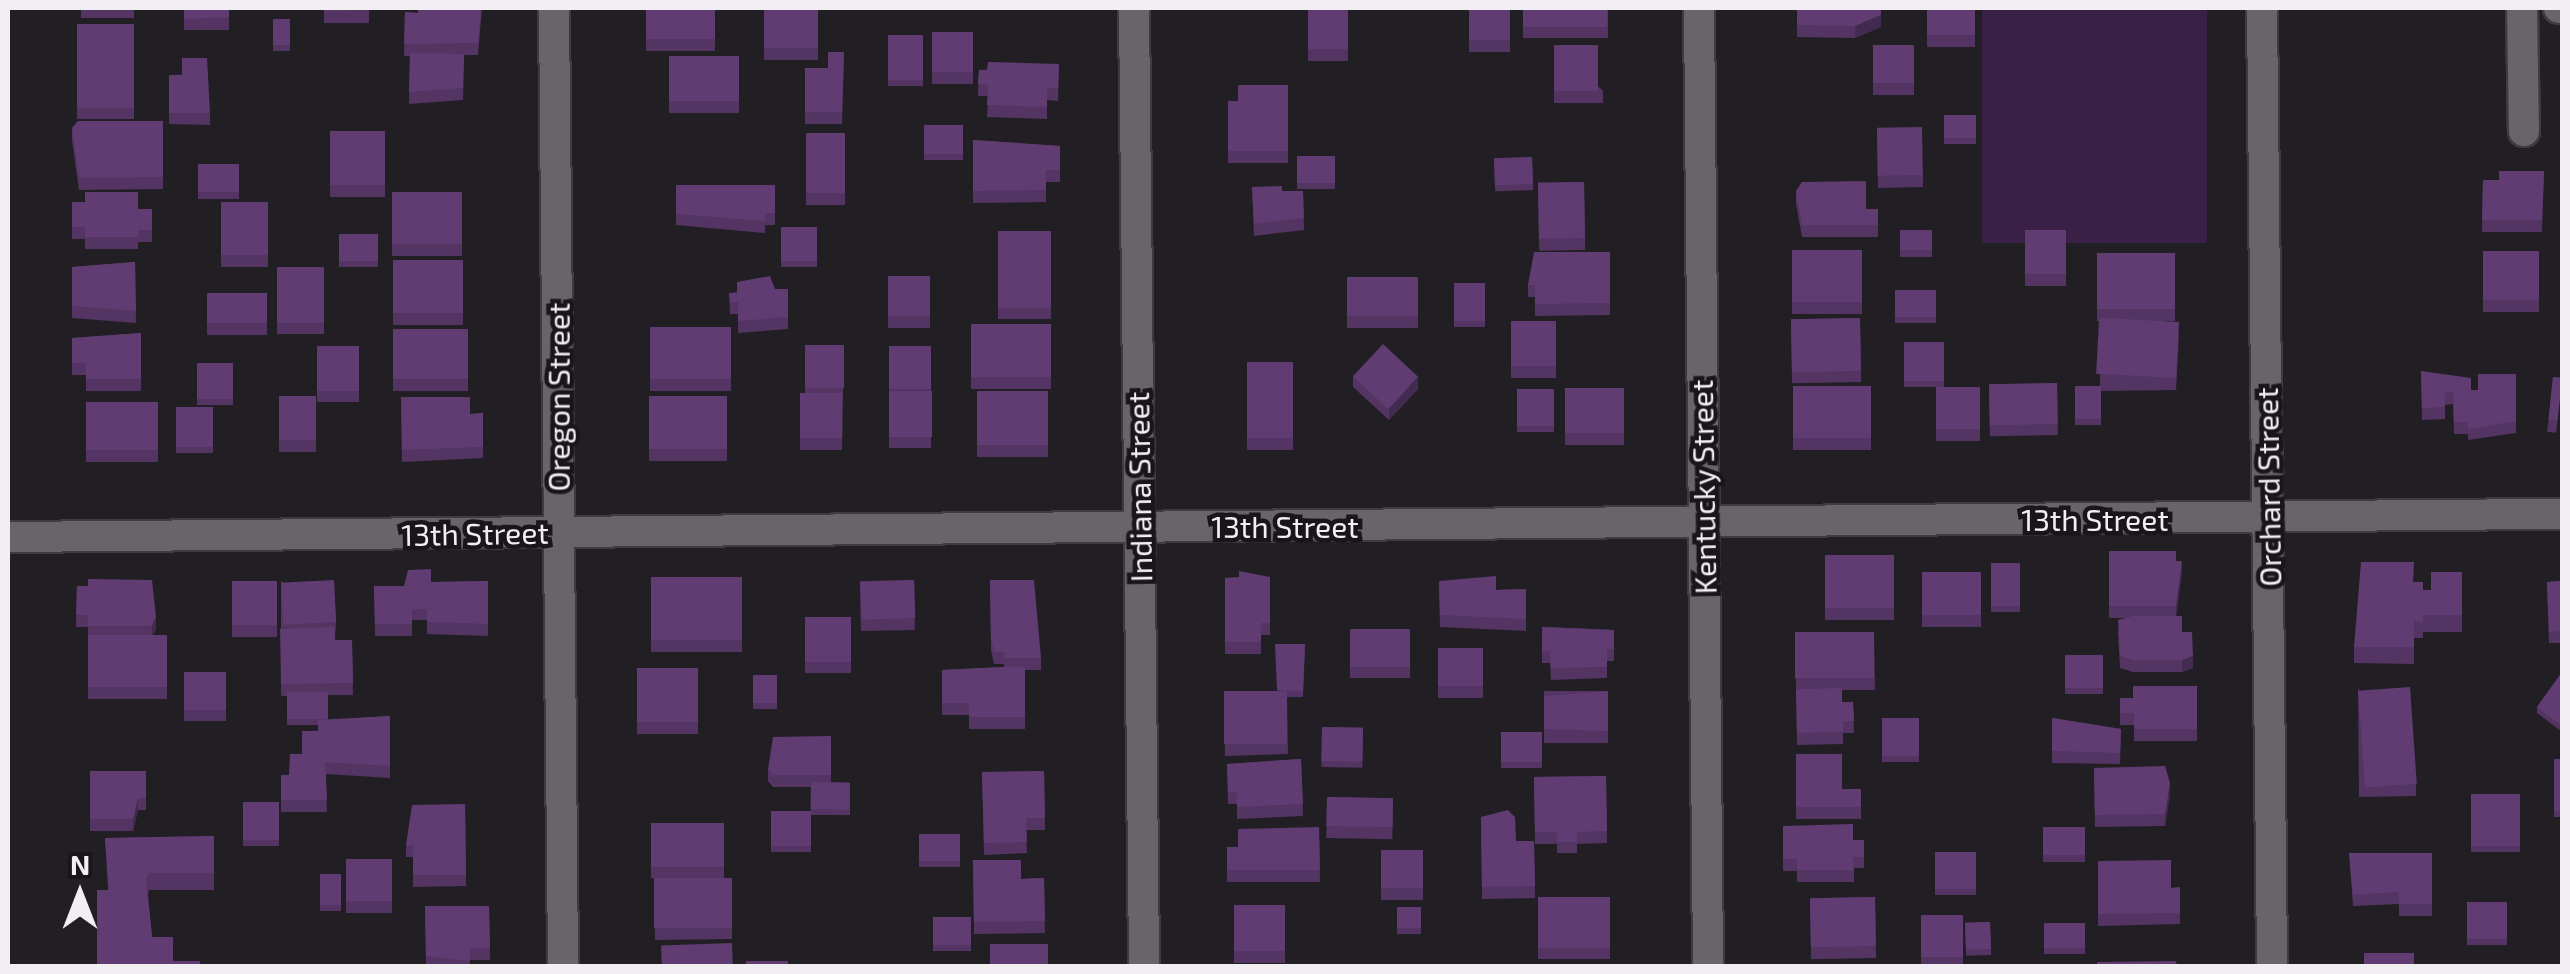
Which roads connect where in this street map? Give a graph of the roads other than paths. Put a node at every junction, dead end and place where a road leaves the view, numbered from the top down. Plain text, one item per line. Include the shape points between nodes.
1 (554, 8) edge
2 (1134, 8) edge
3 (1699, 8) edge
4 (2262, 8) edge
5 (2522, 8) edge
6 (2524, 131) dead end
7 (2562, 514) edge
8 (2268, 517) junction
9 (1704, 522) junction
10 (1140, 527) junction
11 (559, 532) junction
12 (8, 537) edge
13 (564, 966) edge
14 (1144, 966) edge
15 (1708, 966) edge
16 (2272, 966) edge

1 - 11 street, Oregon Street
2 - 10 street, Indiana Street
3 - 9 street, Kentucky Street
4 - 8 street, Orchard Street
5 - 6 street
7 - 8 street, 13th Street
8 - 9 street, 13th Street
8 - 16 street, Orchard Street
9 - 10 street, 13th Street
9 - 15 street, Kentucky Street
10 - 11 street, 13th Street
10 - 14 street, Indiana Street
11 - 12 street, 13th Street
11 - 13 street, Oregon Street

